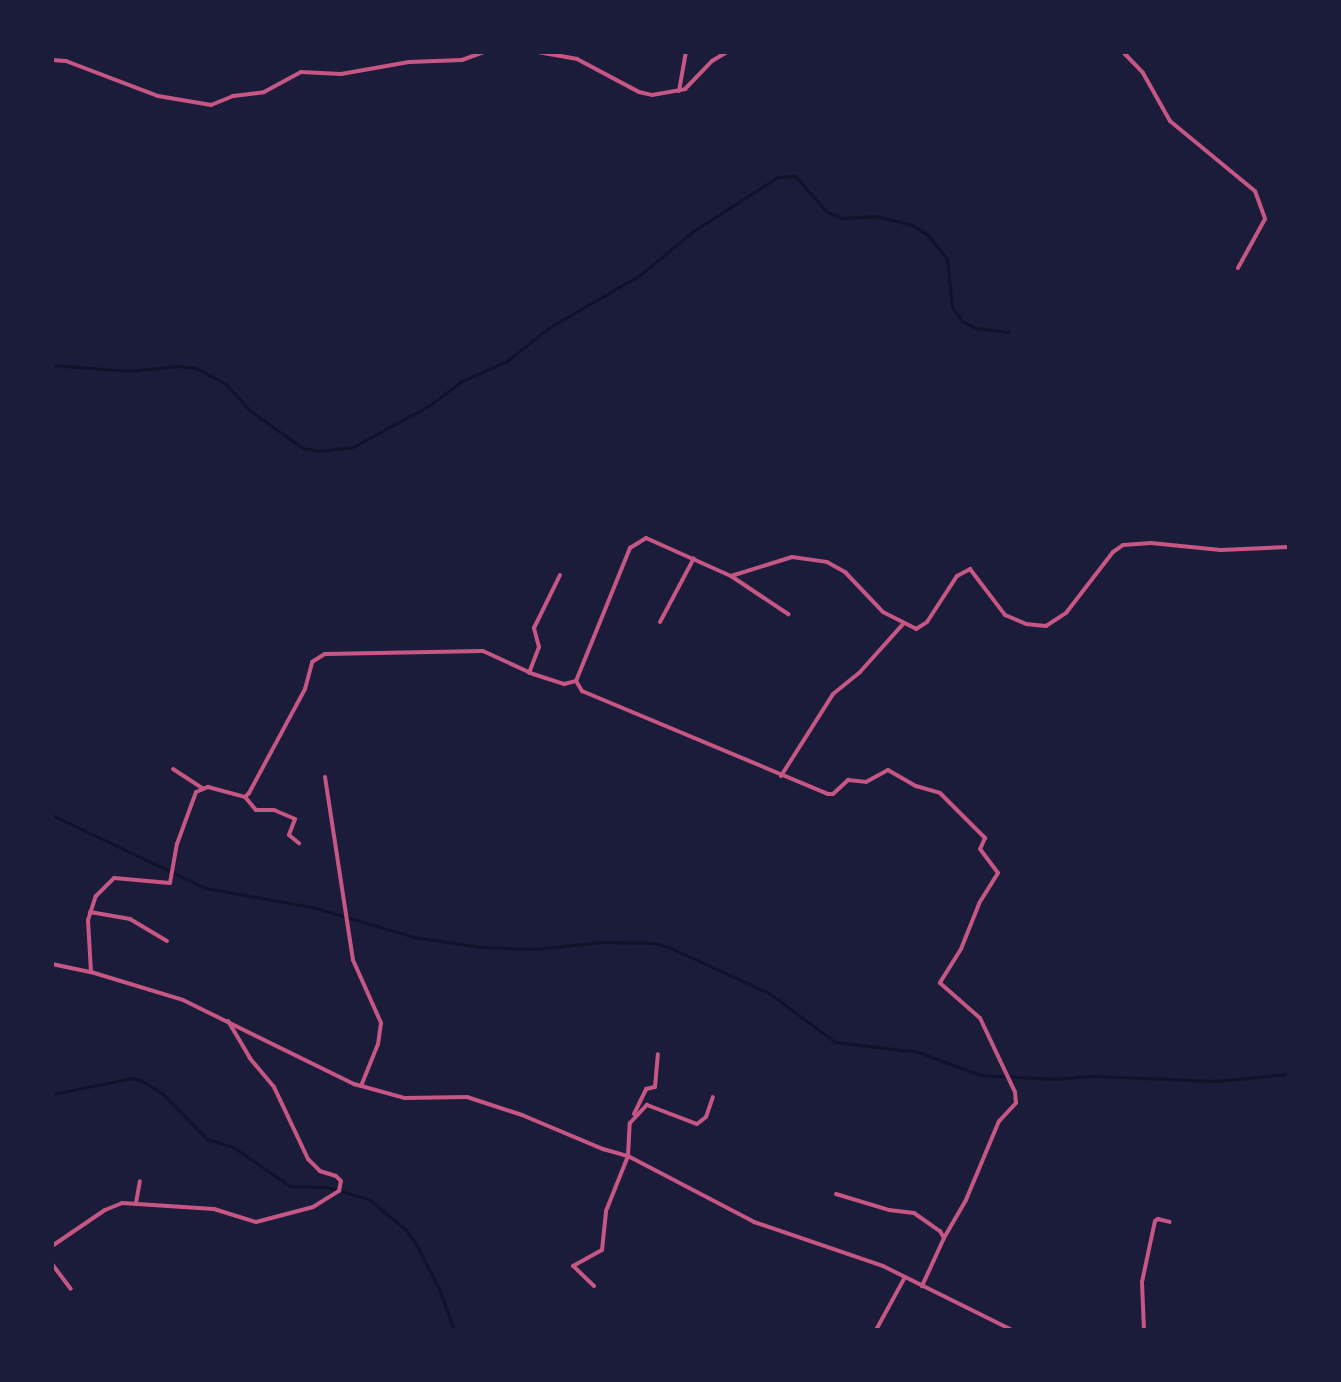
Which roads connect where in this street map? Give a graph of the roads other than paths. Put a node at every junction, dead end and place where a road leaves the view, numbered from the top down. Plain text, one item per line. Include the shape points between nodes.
1 (484, 52) edge
2 (538, 52) edge
3 (686, 52) edge
4 (727, 52) edge
5 (890, 52) edge
6 (947, 52) edge
7 (1123, 52) edge
8 (52, 60) edge
9 (679, 91) junction
10 (1238, 268) dead end
11 (1289, 547) edge
12 (694, 558) junction
13 (560, 575) dead end
14 (731, 576) junction
15 (788, 614) dead end
16 (660, 622) dead end
17 (903, 624) junction
18 (529, 673) junction
19 (576, 681) junction
20 (173, 769) dead end
21 (781, 776) junction
22 (325, 777) dead end
23 (202, 788) junction
24 (245, 797) junction
25 (299, 843) dead end
26 (90, 912) junction
27 (167, 941) dead end
28 (52, 964) edge
29 (91, 972) junction
30 (227, 1019) junction
31 (658, 1054) dead end
32 (361, 1086) junction
33 (713, 1097) dead end
34 (630, 1123) junction
35 (628, 1156) junction
36 (140, 1181) dead end
37 (836, 1194) dead end
38 (136, 1203) junction
39 (1170, 1222) dead end
40 (944, 1238) junction
41 (52, 1246) edge
42 (52, 1264) edge
43 (905, 1277) junction
44 (594, 1286) dead end
45 (922, 1286) junction
46 (71, 1289) dead end
47 (876, 1330) edge
48 (1012, 1330) edge
49 (1144, 1330) edge

1 - 8 street via 462,60 409,62 341,74 301,72 264,92 202,105 158,96
2 - 9 street via 577,59 639,92
3 - 9 street
4 - 9 street
5 - 6 street
7 - 10 street via 1143,73 1170,121 1255,191 1265,219
11 - 17 street via 1123,545 1066,613 1046,626 1005,615 970,569 957,576 921,628
12 - 14 street
12 - 16 street
12 - 19 street via 658,541 636,542
13 - 18 street via 534,628 539,647
14 - 15 street
14 - 17 street via 792,557 816,558 845,572 870,601
17 - 21 street via 833,694
18 - 19 street via 564,684
18 - 24 street via 472,649 317,657 281,738
19 - 21 street via 582,691
20 - 23 street
21 - 40 street via 833,794 848,780 866,782 885,769 940,793 985,838 981,851 998,873 940,983 980,1018 1016,1103 999,1121
22 - 32 street via 353,960 381,1023
23 - 24 street
23 - 26 street via 192,798 170,883 114,878 96,896
24 - 25 street via 256,810 292,816 289,835
26 - 27 street via 130,919
26 - 29 street
28 - 29 street
29 - 30 street
30 - 32 street
30 - 38 street via 274,1087 308,1159 341,1181 339,1191 313,1207 256,1222 214,1209
31 - 34 street via 655,1087 645,1090
32 - 35 street via 405,1098 467,1097 487,1102
33 - 34 street via 706,1117 697,1124 647,1105
34 - 35 street
35 - 43 street via 754,1222
35 - 44 street via 606,1211 602,1250 573,1266
36 - 38 street
37 - 40 street via 914,1213
38 - 41 street via 105,1210
39 - 49 street via 1155,1221 1142,1282
40 - 45 street
42 - 46 street
43 - 45 street
43 - 47 street
45 - 48 street

